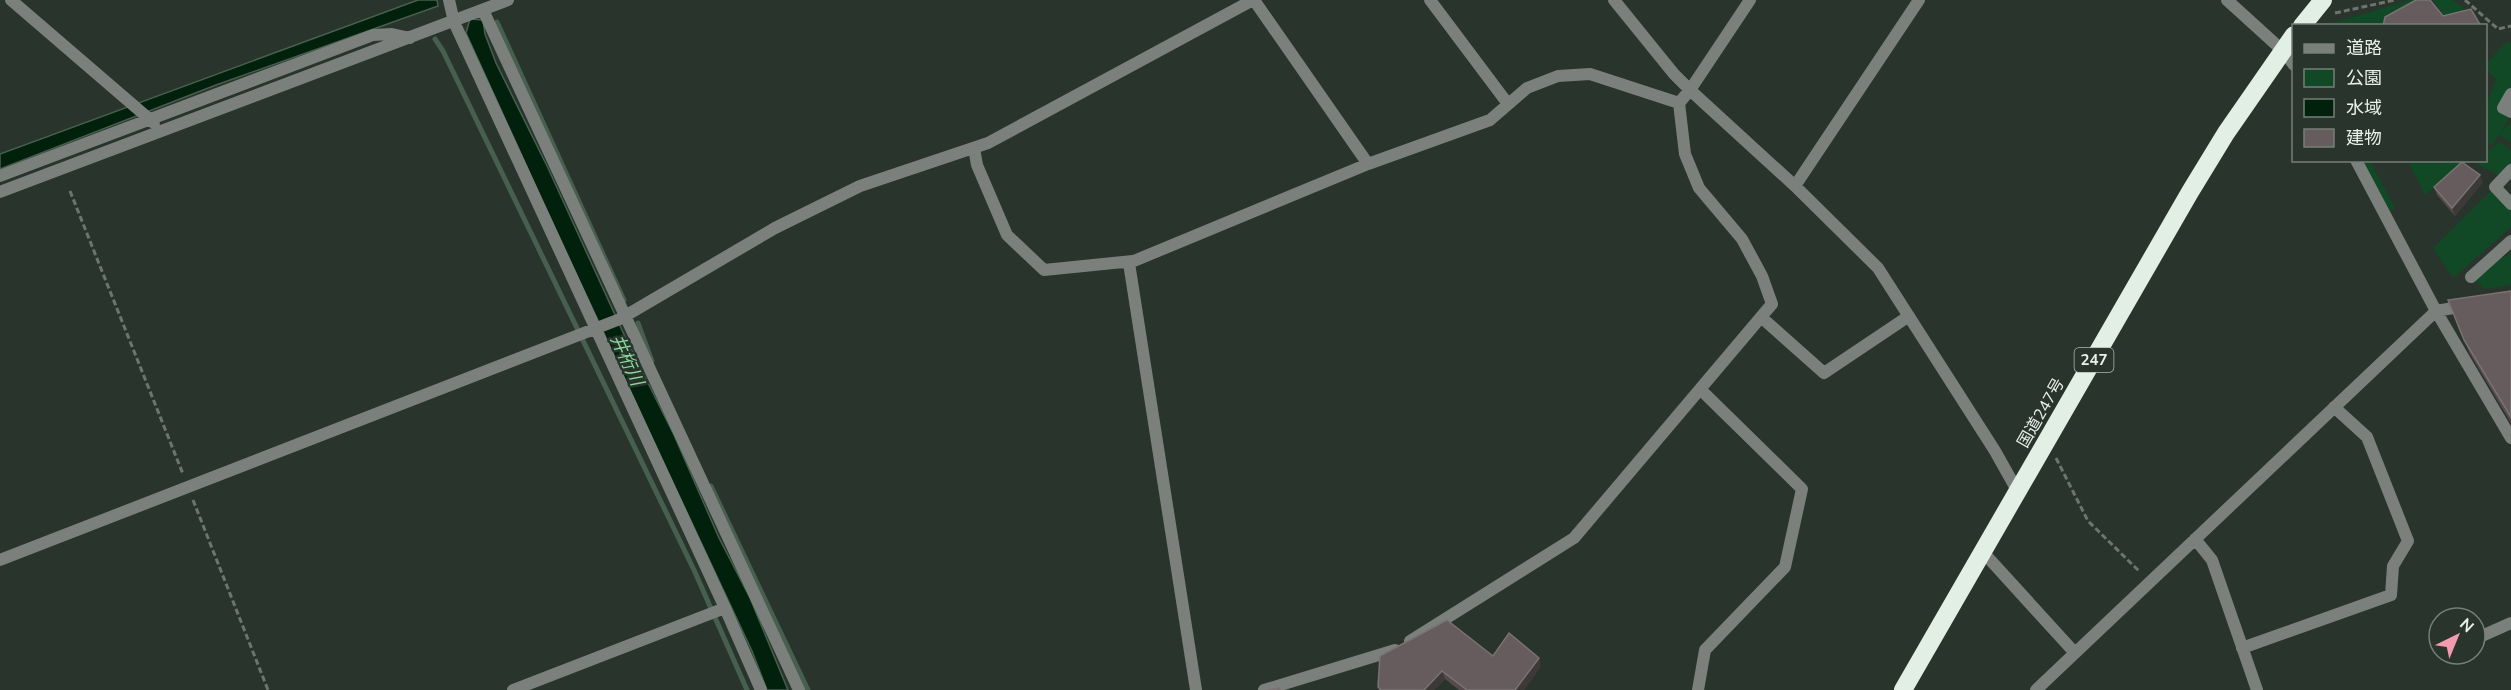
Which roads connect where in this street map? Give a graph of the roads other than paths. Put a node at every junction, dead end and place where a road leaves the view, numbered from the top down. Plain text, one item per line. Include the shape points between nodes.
1 (11, 0) edge
2 (449, 0) edge
3 (508, 0) edge
4 (1253, 0) edge
5 (1430, 0) edge
6 (1614, 0) edge
7 (1750, 0) edge
8 (1919, 0) edge
9 (2227, 0) edge
10 (2328, 7) edge
11 (483, 10) junction
12 (454, 22) junction
13 (2305, 24) edge
14 (410, 38) junction
15 (2292, 38) edge
16 (2282, 50) junction
17 (2292, 62) edge
18 (1690, 90) junction
19 (2511, 94) edge
20 (1679, 103) junction
21 (1508, 104) junction
22 (2511, 112) edge
23 (147, 117) junction
24 (164, 132) junction
25 (974, 148) junction
26 (2357, 162) edge
27 (1368, 164) junction
28 (2511, 170) edge
29 (4, 175) edge
30 (23, 184) junction
31 (1795, 186) junction
32 (0, 192) edge
33 (2511, 204) edge
34 (2511, 242) edge
35 (1134, 261) junction
36 (2471, 277) dead end
37 (2478, 303) edge
38 (2436, 311) junction
39 (1909, 316) junction
40 (1761, 317) junction
41 (623, 318) junction
42 (595, 328) junction
43 (1700, 389) junction
44 (2334, 407) junction
45 (2511, 438) edge
46 (2018, 492) junction
47 (2195, 539) junction
48 (1983, 552) junction
49 (0, 560) edge
50 (726, 608) junction
51 (2511, 623) edge
52 (2487, 634) edge
53 (2242, 648) junction
54 (2075, 653) junction
55 (513, 690) edge
56 (761, 690) edge
57 (799, 690) edge
58 (1196, 690) edge
59 (1264, 690) edge
60 (1698, 690) edge
61 (1903, 690) edge
62 (2036, 690) edge
63 (2257, 690) edge

1 - 23 street
2 - 12 street
3 - 11 street
4 - 25 street
4 - 27 street
5 - 21 street
6 - 18 street
7 - 18 street
8 - 31 street
9 - 16 street
10 - 13 highway
11 - 12 street
11 - 41 street
12 - 14 street
12 - 42 street
14 - 23 street via 373,35
14 - 24 street
15 - 16 highway, 国道247号 / 247
16 - 17 street
16 - 46 highway, 国道247号 / 247 via 2190,192
18 - 20 street
18 - 31 street
19 - 22 street via 2503,108
20 - 21 street via 1590,74 1558,76 1527,88
20 - 40 street via 1685,154 1699,188 1742,239 1765,285 1772,304
21 - 27 street via 1490,120
23 - 24 street
23 - 29 street
24 - 30 street
25 - 35 street via 977,165 1007,235 1044,270
25 - 41 street via 860,186 775,228
26 - 38 street
27 - 35 street
28 - 33 street via 2495,187
29 - 30 street
30 - 32 street
31 - 39 street via 1878,268
34 - 36 street
35 - 58 street via 1129,263
37 - 38 street
38 - 44 street
38 - 45 street
39 - 40 street via 1824,373
39 - 46 street
40 - 43 street
41 - 42 street
41 - 57 street
42 - 49 street
42 - 50 street
43 - 59 street via 1574,538 1393,652
43 - 60 street via 1802,489 1785,567 1705,650
44 - 47 street
44 - 53 street via 2367,437 2408,541 2393,566 2391,595
46 - 48 highway, 国道247号 / 247
47 - 53 street via 2212,560
47 - 54 street
48 - 54 street
48 - 61 highway, 国道247号 / 247
50 - 55 street
50 - 56 street
51 - 52 street
53 - 63 street
54 - 62 street

